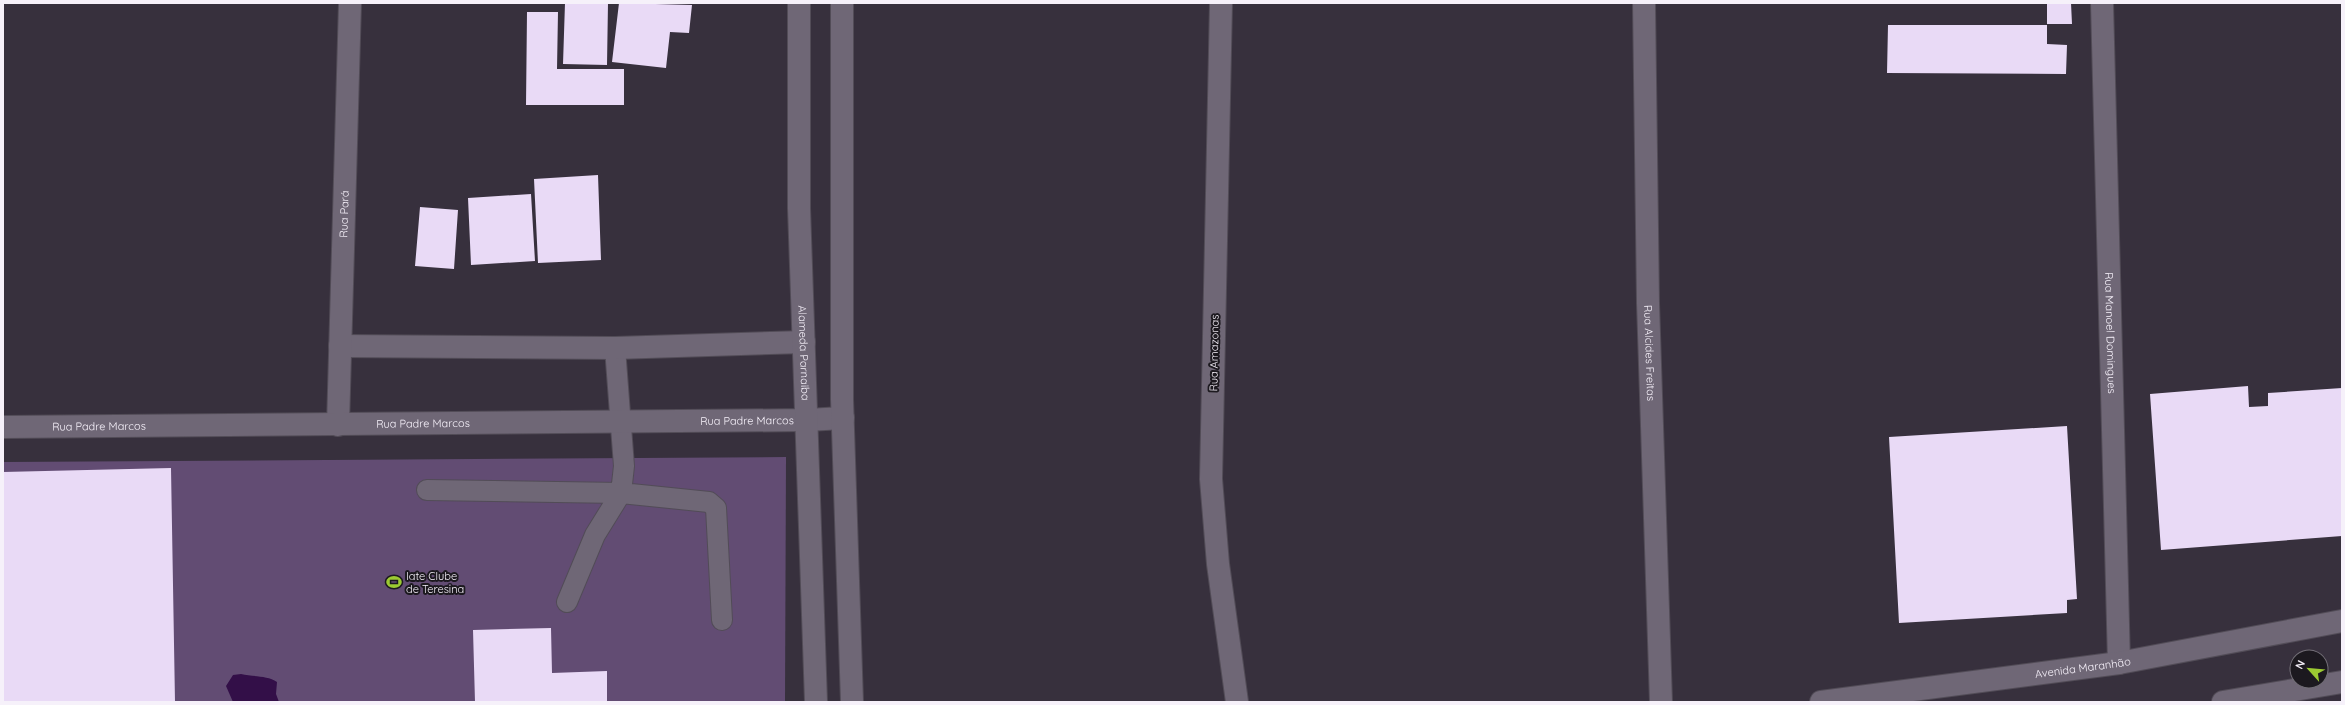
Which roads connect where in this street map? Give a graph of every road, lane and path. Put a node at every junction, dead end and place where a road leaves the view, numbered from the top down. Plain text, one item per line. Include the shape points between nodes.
1 (350, 3) edge
2 (799, 3) edge
3 (842, 3) edge
4 (1221, 3) edge
5 (1644, 3) edge
6 (2102, 3) edge
7 (804, 342) junction
8 (340, 346) junction
9 (615, 348) junction
10 (843, 418) junction
11 (807, 420) junction
12 (619, 421) junction
13 (338, 425) junction
14 (3, 427) edge
15 (427, 490) dead end
16 (621, 493) junction
17 (567, 602) dead end
18 (722, 620) dead end
19 (2342, 621) edge
20 (2118, 663) junction
21 (2342, 682) edge
22 (816, 702) edge
23 (852, 702) edge
24 (1237, 702) edge
25 (1661, 702) edge
26 (1821, 702) edge
27 (2223, 702) edge

1 - 8 street, Rua Pará
2 - 7 street, Alameda Parnaiba via 799,208
3 - 10 street
4 - 24 street, Rua Amazonas via 1211,479 1218,564
5 - 25 street, Rua Alcides Freitas via 1648,303
6 - 20 street, Rua Manoel Domingues
7 - 9 street
7 - 11 street, Alameda Parnaiba
8 - 9 street
8 - 13 street, Rua Pará
9 - 12 lane
10 - 11 street, Rua Padre Marcos
10 - 23 street
11 - 12 street, Rua Padre Marcos
11 - 22 street, Alameda Parnaiba
12 - 13 street, Rua Padre Marcos
12 - 16 lane via 624,466
13 - 14 street, Rua Padre Marcos
15 - 16 lane
16 - 17 lane via 595,535
16 - 18 lane via 709,502 716,508
19 - 20 street, Avenida Maranhão
20 - 26 street, Avenida Maranhão
21 - 27 street

